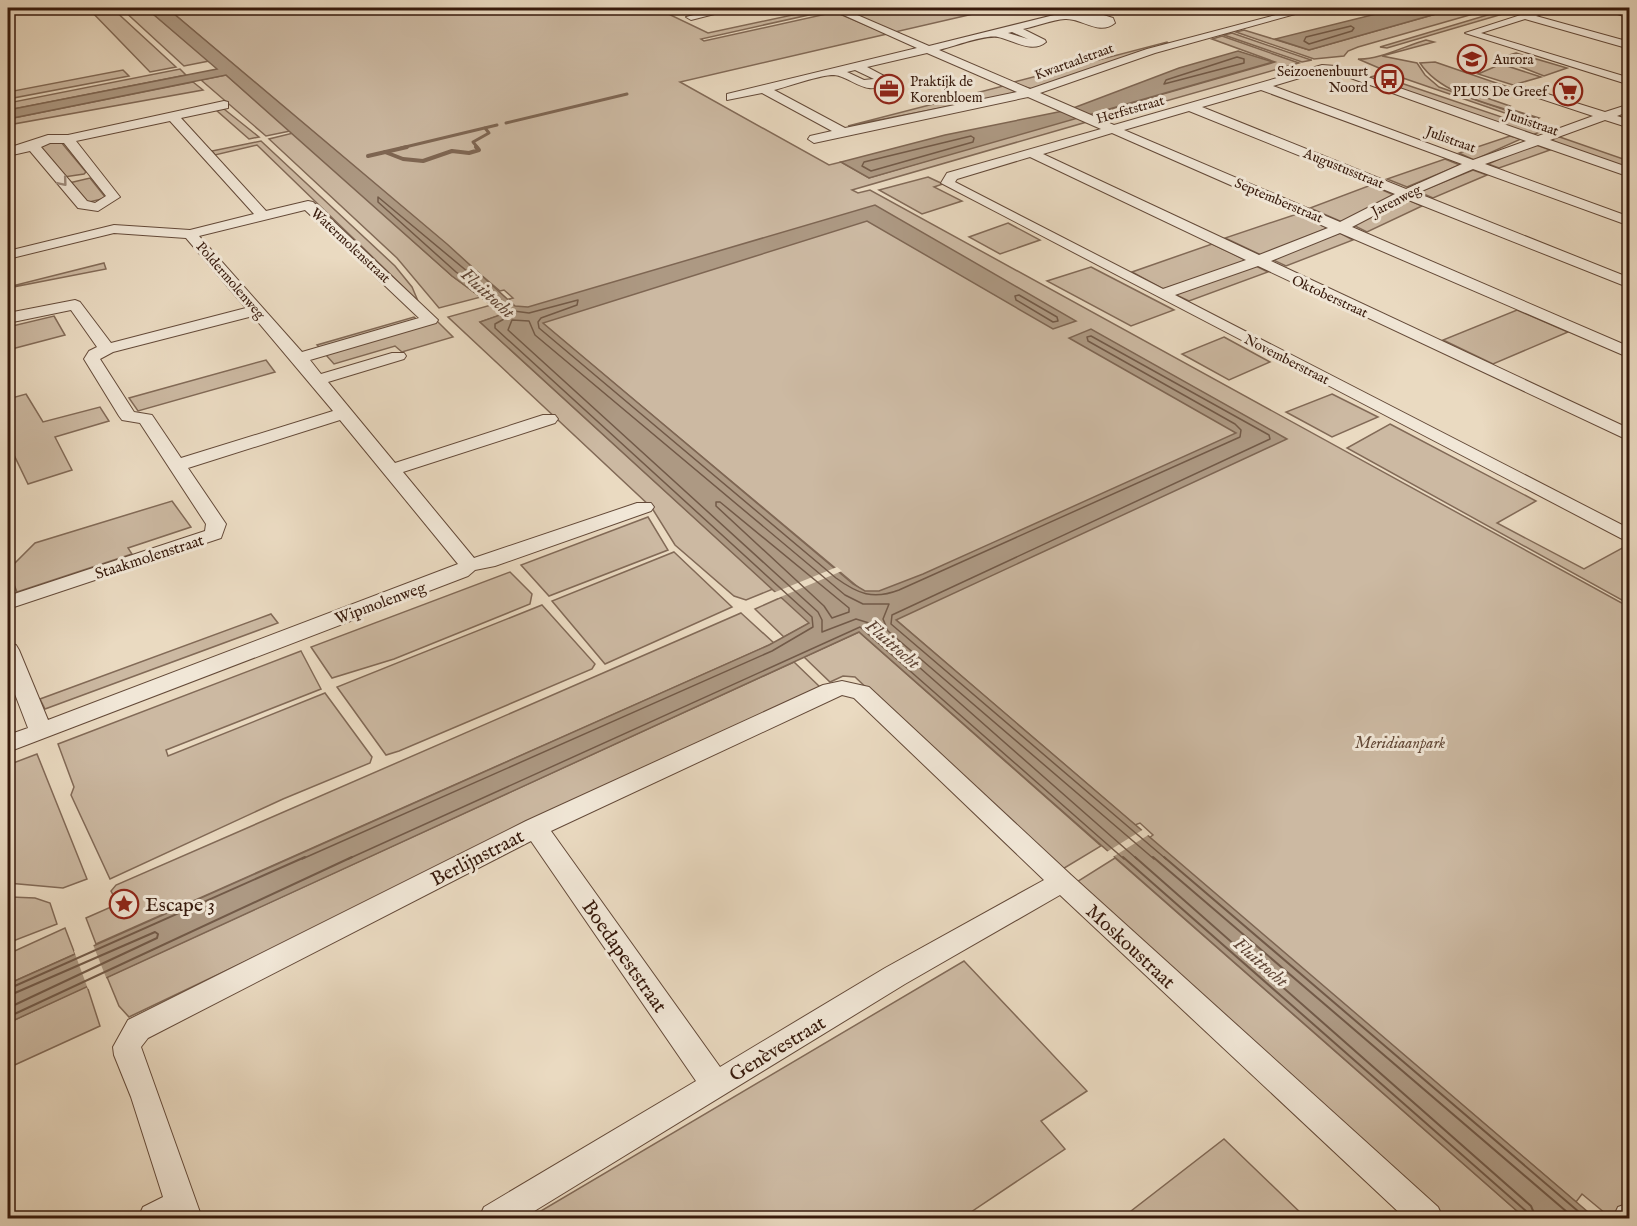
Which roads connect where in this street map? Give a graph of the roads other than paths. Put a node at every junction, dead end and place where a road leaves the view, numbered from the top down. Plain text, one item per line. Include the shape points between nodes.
1 (729, 8) edge
2 (832, 8) edge
3 (1097, 8) edge
4 (1312, 8) edge
5 (1551, 8) edge
6 (1604, 8) edge
7 (1082, 11) junction
8 (1068, 15) junction
9 (1629, 15) edge
10 (691, 16) dead end
11 (1524, 16) junction
12 (1013, 28) junction
13 (996, 32) junction
14 (1629, 46) edge
15 (927, 48) junction
16 (856, 66) junction
17 (1322, 68) joint
18 (836, 71) junction
19 (1629, 82) edge
20 (1262, 86) junction
21 (764, 89) junction
22 (1521, 89) dead end
23 (1029, 93) junction
24 (731, 97) dead end
25 (224, 105) dead end
26 (1191, 107) junction
27 (1629, 107) edge
28 (1603, 115) junction
29 (173, 117) junction
30 (1629, 124) edge
31 (1114, 129) junction
32 (843, 132) junction
33 (68, 139) junction
34 (814, 139) dead end
35 (1536, 140) junction
36 (33, 146) junction
37 (8, 152) edge
38 (1031, 153) junction
39 (1473, 164) junction
40 (1629, 173) edge
41 (948, 180) joint
42 (1407, 193) junction
43 (98, 207) junction
44 (263, 216) junction
45 (1629, 222) edge
46 (1342, 227) junction
47 (114, 229) junction
48 (190, 234) junction
49 (8, 255) edge
50 (1257, 261) junction
51 (1629, 284) edge
52 (1163, 294) junction
53 (256, 309) junction
54 (8, 318) edge
55 (107, 349) junction
56 (1629, 353) edge
57 (398, 356) dead end
58 (299, 358) junction
59 (317, 380) junction
60 (344, 413) junction
61 (549, 419) dead end
62 (1629, 436) edge
63 (178, 465) junction
64 (391, 470) junction
65 (644, 507) dead end
66 (1629, 537) edge
67 (468, 565) junction
68 (9, 598) edge
69 (8, 650) edge
70 (831, 690) joint
71 (41, 731) junction
72 (8, 744) edge
73 (535, 828) junction
74 (1062, 882) junction
75 (715, 1084) junction
76 (173, 1214) edge
77 (495, 1218) edge
78 (1427, 1218) edge

1 - 10 street
2 - 15 street, Septemberstraat
3 - 7 street
4 - 23 street, Kwartaalstraat via 1151,51
5 - 11 street
6 - 9 street
7 - 8 street
7 - 8 street via 1110,23 1098,25
8 - 12 street
11 - 14 street
11 - 19 street via 1470,33
12 - 13 street
12 - 13 street via 1041,42 1023,43
13 - 15 street
15 - 16 street
15 - 23 street, Septemberstraat
16 - 18 street
16 - 18 street via 882,82 862,84
17 - 20 street, Herfststraat
17 - 35 street, Junistraat via 1332,68
18 - 21 street
20 - 26 street, Herfststraat
20 - 39 street, Julistraat
21 - 24 street
21 - 32 street
22 - 28 street
23 - 31 street, Septemberstraat
23 - 32 street, Kwartaalstraat
25 - 29 street
26 - 31 street, Herfststraat
26 - 42 street, Augustusstraat
27 - 28 street, Jarenweg
28 - 30 street
28 - 35 street, Jarenweg
29 - 33 street
29 - 44 street
31 - 38 street, Herfststraat
31 - 46 street, Septemberstraat
32 - 34 street, Kwartaalstraat
33 - 36 street via 48,139
33 - 43 street via 112,194
35 - 39 street, Jarenweg
35 - 40 street, Junistraat
36 - 37 street
36 -> 43 street via 83,205
38 - 41 street, Herfststraat
38 - 50 street, Oktoberstraat
39 - 42 street, Jarenweg
39 - 45 street, Julistraat
41 - 52 street, Novemberstraat via 951,186
42 - 46 street, Jarenweg
42 - 51 street, Augustusstraat
43 - 47 street
44 - 48 street, Watermolenstraat
44 - 58 street, Watermolenstraat via 308,205 430,320
46 - 50 street, Jarenweg
46 - 56 street, Septemberstraat
47 - 48 street, Poldermolenweg
47 - 49 street, Poldermolenweg
48 - 53 street, Poldermolenweg
50 - 52 street, Jarenweg
50 - 62 street, Oktoberstraat
52 - 66 street, Novemberstraat
53 - 55 street
53 - 58 street, Poldermolenweg
54 - 55 street via 75,305
55 - 63 street, Staakmolenstraat via 94,354 92,359 128,416 146,419
57 - 59 street
58 - 59 street
59 - 60 street
60 - 63 street
60 - 64 street
61 - 64 street
63 - 68 street, Staakmolenstraat via 216,524 213,534
64 - 67 street
65 - 67 street, Wipmolenweg via 488,562
67 - 71 street, Wipmolenweg via 461,572
69 - 71 street
70 - 73 street, Berlijnstraat
70 - 74 street, Moskoustraat via 861,692
71 - 72 street, Wipmolenweg
73 - 75 street, Boedapeststraat
73 - 76 street, Berlijnstraat via 149,1022 131,1038 128,1055 146,1097
74 - 75 street, Genèvestraat
74 - 78 street, Moskoustraat
75 - 77 street, Genèvestraat

